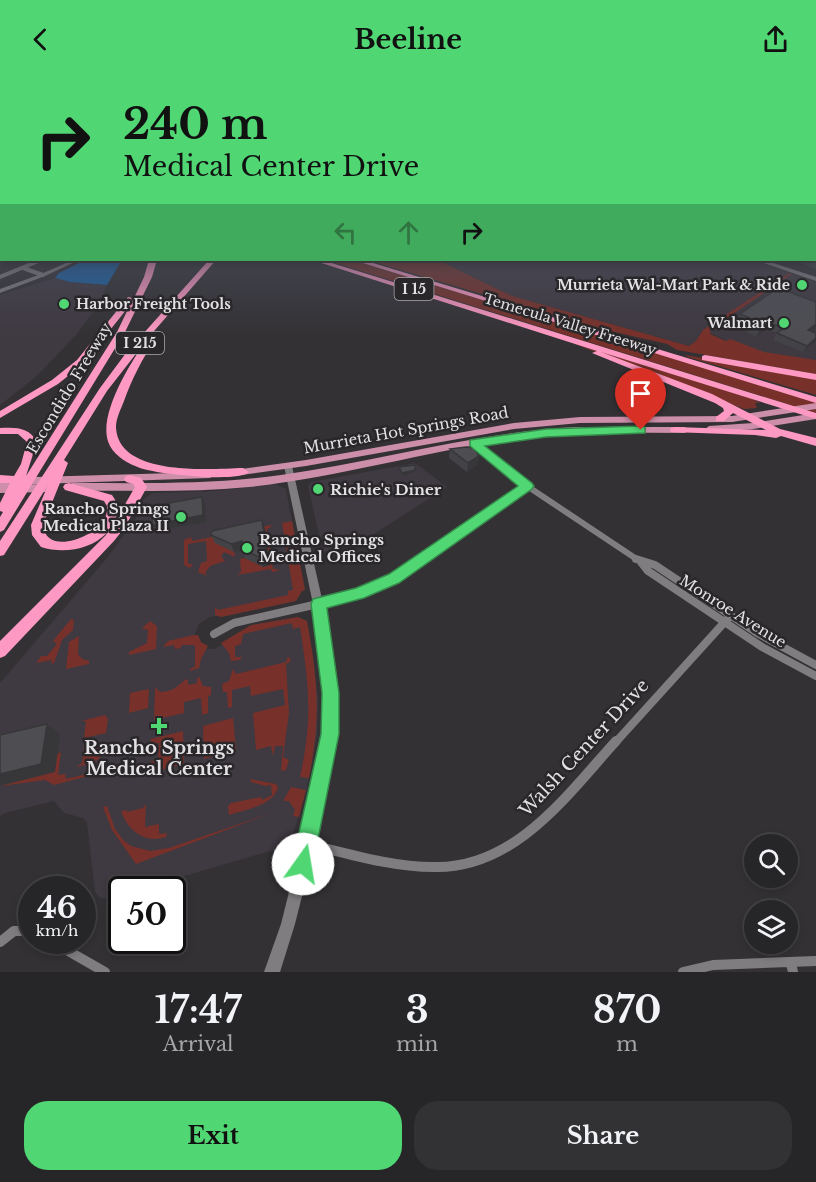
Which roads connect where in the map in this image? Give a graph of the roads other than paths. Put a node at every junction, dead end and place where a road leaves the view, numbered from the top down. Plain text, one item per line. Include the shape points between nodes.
1 (39, 261) edge
2 (74, 261) edge
3 (153, 261) edge
4 (211, 261) edge
5 (319, 261) edge
6 (360, 261) edge
7 (763, 261) edge
8 (23, 268) junction
9 (43, 275) junction
10 (0, 277) edge
11 (148, 277) junction
12 (816, 279) edge
13 (193, 283) junction
14 (0, 291) edge
15 (543, 316) junction
16 (511, 319) junction
17 (816, 377) edge
18 (709, 396) junction
19 (816, 399) edge
20 (816, 406) edge
21 (0, 415) edge
22 (816, 416) edge
23 (750, 418) junction
24 (720, 419) junction
25 (764, 425) junction
26 (514, 426) junction
27 (675, 430) junction
28 (0, 431) edge
29 (74, 433) junction
30 (475, 443) junction
31 (816, 443) edge
32 (288, 466) junction
33 (243, 472) junction
34 (291, 477) junction
35 (40, 480) joint
36 (0, 482) edge
37 (71, 483) junction
38 (136, 483) junction
39 (527, 486) junction
40 (0, 513) edge
41 (0, 527) edge
42 (0, 551) edge
43 (318, 604) junction
44 (727, 619) junction
45 (214, 634) dead end
46 (0, 651) edge
47 (816, 665) edge
48 (816, 676) edge
49 (308, 844) junction
50 (18, 929) edge
51 (0, 942) edge
52 (74, 954) edge
53 (816, 962) edge
54 (792, 967) edge
55 (105, 972) edge
56 (272, 972) edge
57 (683, 972) edge

1 - 8 street
2 - 9 main road
3 - 11 highway, Escondido Freeway / I 215
4 - 13 highway, Escondido Freeway / I 215
5 - 16 highway, Temecula Valley Freeway / I 15
6 - 15 highway, Temecula Valley Freeway / I 15
7 - 12 main road
8 - 9 street
8 - 10 street
9 - 14 main road
11 - 21 highway via 80,362
11 - 41 highway, Escondido Freeway / I 215 via 97,374
13 - 29 highway, Escondido Freeway / I 215 via 129,355
13 - 33 highway via 133,368 112,420 112,439 126,456 150,468
15 - 17 highway via 690,355
15 - 19 highway, Temecula Valley Freeway / I 15
16 - 18 highway
16 - 22 highway, Temecula Valley Freeway / I 15
18 - 23 highway
18 - 24 highway via 729,409 728,415
20 - 23 main road, Murrieta Hot Springs Road
22 - 25 main road, Murrieta Hot Springs Road
23 - 24 main road, Murrieta Hot Springs Road
23 - 25 highway
24 - 26 main road, Murrieta Hot Springs Road via 580,420
25 - 27 main road, Murrieta Hot Springs Road
25 - 31 highway
26 - 30 main road via 511,431 479,437 473,440
26 - 32 main road, Murrieta Hot Springs Road
27 - 30 main road, Murrieta Hot Springs Road via 577,431
27 - 31 highway via 758,432
28 - 40 highway via 22,432 32,442 26,464
29 - 37 highway via 37,525 45,544 61,547 80,543 99,533 112,518 113,505 108,498
29 - 42 highway, Escondido Freeway / I 215
30 - 34 main road, Murrieta Hot Springs Road
30 - 39 main road, Monroe Avenue
32 - 33 main road, Murrieta Hot Springs Road
32 - 34 main road
33 - 38 main road, Murrieta Hot Springs Road
34 - 38 main road, Murrieta Hot Springs Road via 204,487
34 - 43 main road
35 - 36 highway
35 - 37 main road, Murrieta Hot Springs Road
36 - 37 main road, Murrieta Hot Springs Road
37 - 38 main road, Murrieta Hot Springs Road
38 - 46 highway via 121,524 110,538
39 - 43 main road via 394,578 358,594
39 - 44 street, Monroe Avenue via 641,562 648,572
43 - 45 street via 234,623
43 - 49 main road via 331,693 330,734
44 - 47 street, Monroe Avenue
44 - 48 street, Monroe Avenue
44 - 49 street, Walsh Center Drive via 547,817 512,845 471,864 432,867 381,861
49 - 56 main road
50 - 51 street
52 - 55 street
53 - 54 street
54 - 57 street via 713,965

